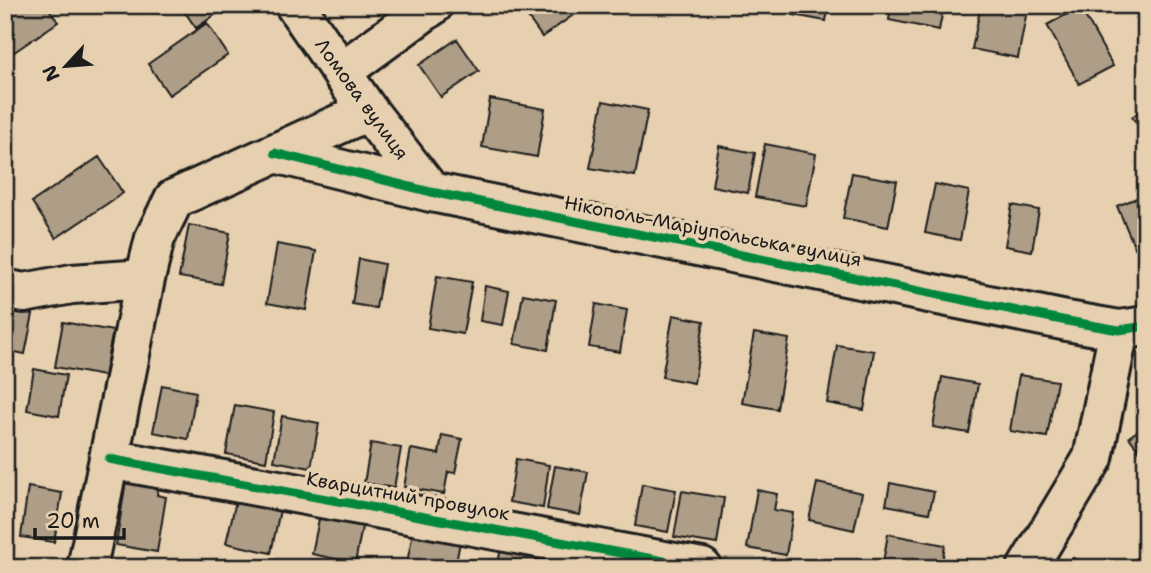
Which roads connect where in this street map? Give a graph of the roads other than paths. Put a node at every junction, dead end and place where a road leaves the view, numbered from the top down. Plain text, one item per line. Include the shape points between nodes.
1 (295, 5) edge
2 (433, 5) edge
3 (341, 72) junction
4 (368, 111) junction
5 (275, 153) junction
6 (431, 192) junction
7 (145, 279) junction
8 (5, 289) edge
9 (1132, 328) edge
10 (109, 459) junction
11 (87, 568) edge
12 (702, 568) edge
13 (1027, 568) edge

1 - 3 street, Ломова вулиця
2 - 3 street
3 - 4 street, Ломова вулиця
4 - 5 street
4 - 6 street, Ломова вулиця
5 - 6 street, Нікополь-Маріупольська вулиця
5 - 7 street via 174,199 155,238
6 - 9 street, Нікополь-Маріупольська вулиця
7 - 8 street via 24,293
7 - 10 street
9 - 13 street via 1093,458
10 - 11 street
10 - 12 street, Кварцитний провулок

